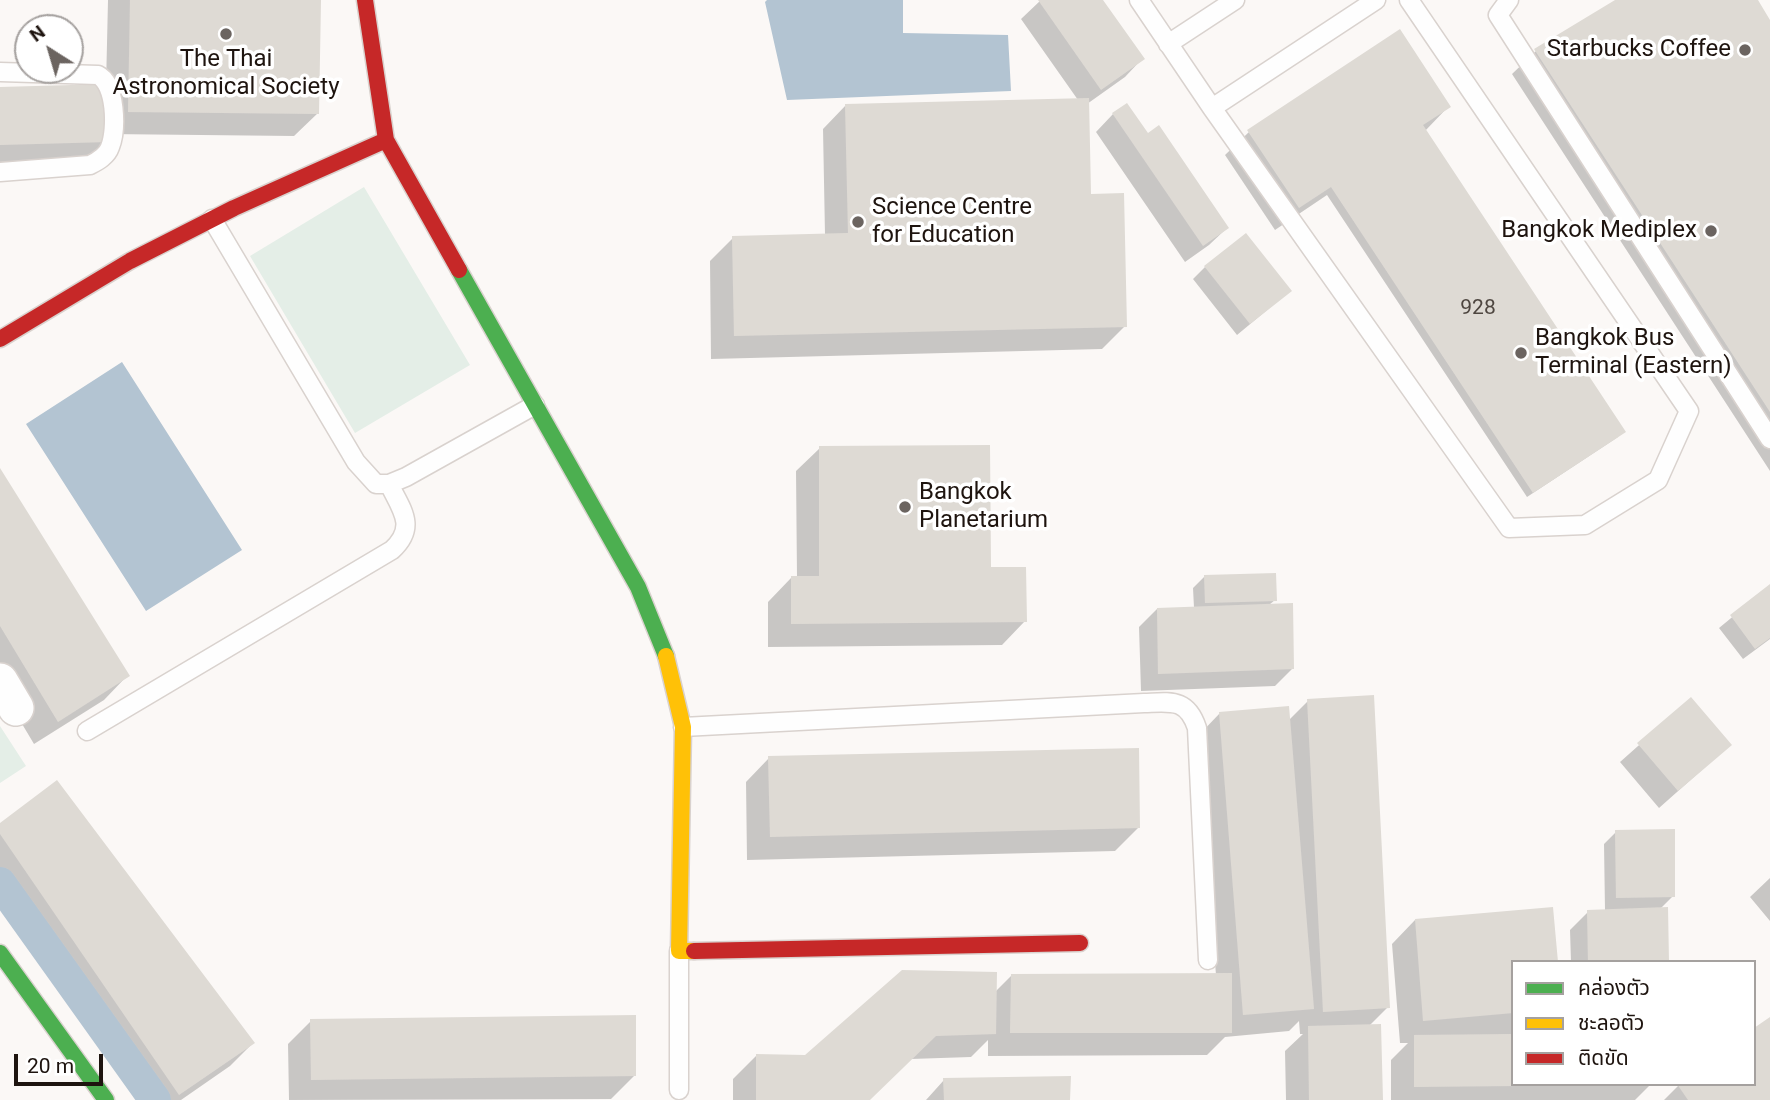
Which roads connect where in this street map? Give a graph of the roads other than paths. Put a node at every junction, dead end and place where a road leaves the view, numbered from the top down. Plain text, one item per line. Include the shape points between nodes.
1 (365, 0) edge
2 (1139, 0) edge
3 (1235, 0) edge
4 (1376, 0) edge
5 (1409, 0) edge
6 (1509, 0) edge
7 (1168, 44) junction
8 (0, 72) edge
9 (1212, 108) junction
10 (386, 140) junction
11 (0, 172) edge
12 (212, 219) junction
13 (0, 338) edge
14 (536, 405) junction
15 (1770, 439) edge
16 (389, 484) junction
17 (683, 727) junction
18 (86, 731) dead end
19 (1080, 943) dead end
20 (679, 951) junction
21 (0, 953) edge
22 (1208, 960) dead end
23 (678, 1090) dead end
24 (106, 1100) edge

1 - 10 street
2 - 7 lane
3 - 7 lane
4 - 9 lane
5 - 9 lane via 1689,411 1658,480 1585,525 1509,528
6 - 15 lane via 1498,15
7 - 9 lane
8 - 11 lane via 89,73 105,79 112,95 113,129 110,148 90,165
10 - 12 street
10 - 14 street
12 - 13 street via 130,261
12 - 16 lane via 356,462 376,484
14 - 16 lane
14 - 17 street via 638,587 667,658
16 - 18 lane via 407,524 403,540 391,550
17 - 20 street
17 - 22 lane via 1144,703 1183,705 1197,728
19 - 20 street
20 - 23 lane
21 - 24 street

